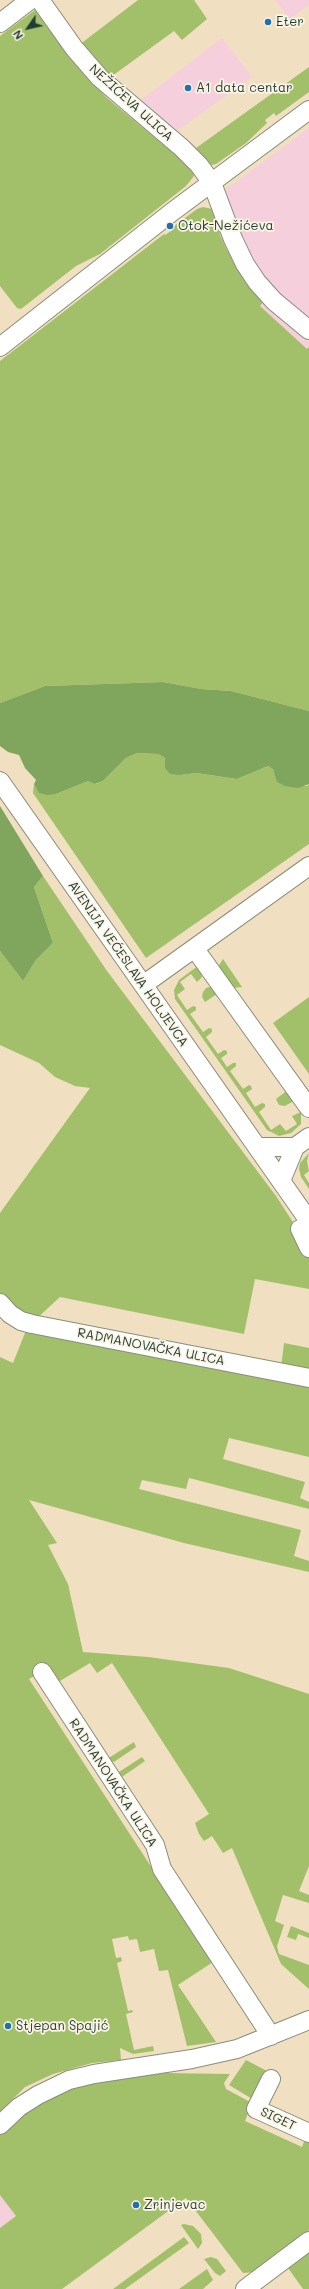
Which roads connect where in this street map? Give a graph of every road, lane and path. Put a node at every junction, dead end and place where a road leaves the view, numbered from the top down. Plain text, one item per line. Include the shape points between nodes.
1 (30, 0) edge
2 (40, 0) edge
3 (0, 23) edge
4 (309, 110) edge
5 (212, 183) junction
6 (309, 330) edge
7 (0, 347) edge
8 (0, 781) edge
9 (309, 866) edge
10 (195, 948) junction
11 (143, 985) junction
12 (309, 1108) edge
13 (302, 1142) edge
14 (257, 1147) junction
15 (281, 1181) junction
16 (305, 1225) edge
17 (309, 1248) edge
18 (0, 1303) edge
19 (309, 1378) edge
20 (42, 1672) dead end
21 (309, 2020) edge
22 (272, 2036) junction
23 (271, 2079) dead end
24 (0, 2126) edge
25 (309, 2133) edge
26 (309, 2241) edge
27 (245, 2289) edge

1 - 3 street
2 - 5 street, NEŽIĆEVA ULICA via 74,48 100,78 188,154
4 - 5 street
5 - 6 street, NEŽIĆEVA ULICA via 245,264 274,301
5 - 7 street
8 - 11 street, AVENIJA VEĆESLAVA HOLJEVCA
9 - 10 street
10 - 11 street
10 - 12 street
11 - 14 street, AVENIJA VEĆESLAVA HOLJEVCA
13 - 14 street
13 - 15 street
14 - 15 street, AVENIJA VEĆESLAVA HOLJEVCA
15 - 16 street, AVENIJA VEĆESLAVA HOLJEVCA
16 - 17 street
18 - 19 street, RADMANOVAČKA ULICA via 10,1314 32,1324
20 - 22 street, RADMANOVAČKA ULICA via 154,1845 162,1869
21 - 22 street
22 - 24 street via 237,2049 70,2080 19,2107
23 - 25 street, SIGET via 256,2109
26 - 27 street

